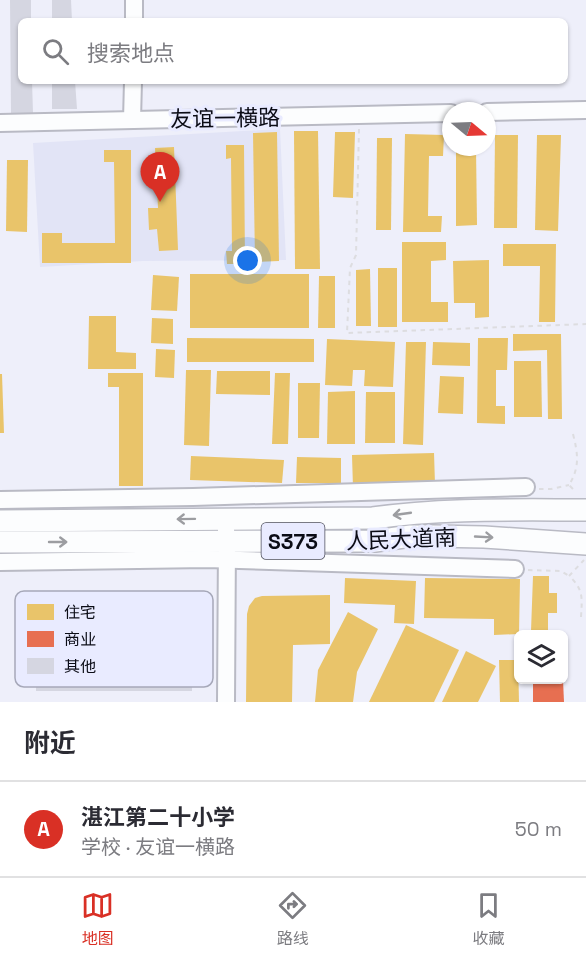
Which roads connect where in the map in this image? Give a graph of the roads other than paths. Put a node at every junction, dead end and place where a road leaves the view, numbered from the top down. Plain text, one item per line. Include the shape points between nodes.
1 (134, 0) edge
2 (134, 18) edge
3 (133, 84) edge
4 (586, 110) edge
5 (496, 112) edge
6 (442, 113) edge
7 (132, 120) junction
8 (0, 123) edge
9 (526, 487) road end
10 (0, 501) edge
11 (583, 503) edge
12 (225, 519) junction
13 (0, 521) edge
14 (227, 541) junction
15 (0, 542) edge
16 (586, 544) edge
17 (0, 562) edge
18 (515, 569) road end
19 (226, 702) edge

1 - 2 street
3 - 7 street
4 - 5 street
6 - 7 street, 友谊一横路
7 - 8 street, 友谊一横路
9 - 10 street
11 -> 12 main road, 人民大道南 / S373 via 530,510 411,513 373,518
12 -> 13 main road, 人民大道南 / S373
12 - 14 street
15 -> 14 main road, 人民大道南 / S373
14 -> 16 main road, 人民大道南 / S373 via 375,542 433,536
14 - 19 street
17 - 18 street via 207,559

